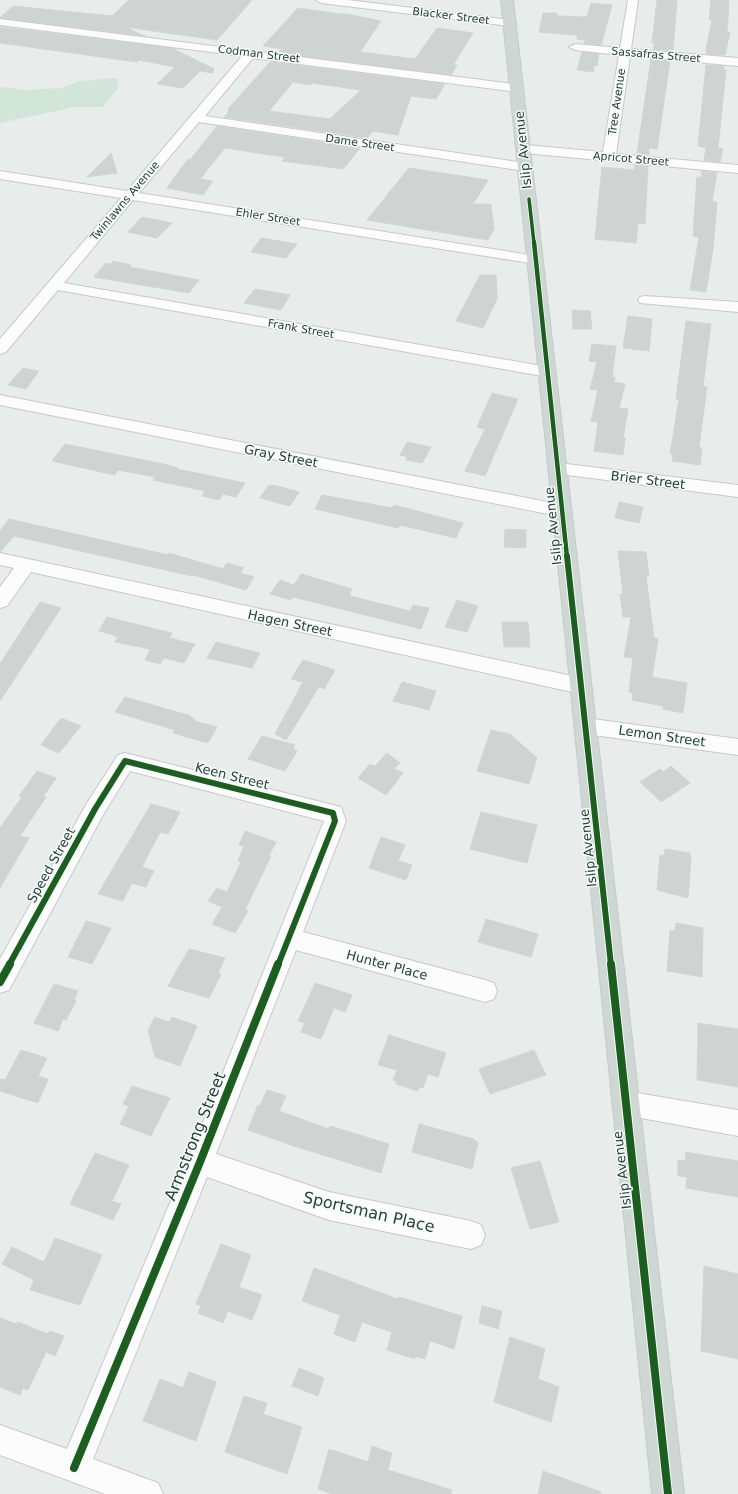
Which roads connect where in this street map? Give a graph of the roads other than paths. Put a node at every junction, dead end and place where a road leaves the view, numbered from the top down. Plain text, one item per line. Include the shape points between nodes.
1 (321, 0) edge
2 (507, 0) edge
3 (633, 0) edge
4 (0, 22) edge
5 (510, 23) junction
6 (575, 48) dead end
7 (624, 52) junction
8 (251, 53) junction
9 (738, 62) edge
10 (517, 88) junction
11 (195, 118) junction
12 (609, 157) junction
13 (525, 158) junction
14 (738, 169) edge
15 (0, 175) edge
16 (130, 195) junction
17 (536, 260) junction
18 (53, 285) junction
19 (645, 300) dead end
20 (738, 307) edge
21 (0, 349) edge
22 (548, 372) junction
23 (0, 400) edge
24 (558, 469) junction
25 (738, 492) edge
26 (563, 511) junction
27 (0, 559) edge
28 (26, 565) junction
29 (0, 601) edge
30 (581, 686) junction
31 (586, 726) junction
32 (738, 747) edge
33 (125, 761) joint
34 (333, 813) joint
35 (288, 938) junction
36 (0, 982) edge
37 (486, 991) dead end
38 (625, 1102) junction
39 (738, 1123) edge
40 (200, 1162) junction
41 (471, 1235) dead end
42 (0, 1440) edge
43 (74, 1468) junction
44 (146, 1494) edge
45 (668, 1494) edge

1 - 5 street, Blacker Street
2 - 5 main road, Islip Avenue
3 - 7 street, Tree Avenue
4 - 8 street, Codman Street
5 - 10 main road, Islip Avenue
6 - 7 street, Sassafras Street
7 - 9 street, Sassafras Street
7 - 12 street, Tree Avenue
8 - 10 street, Codman Street
8 - 11 street, Twinlawns Avenue
10 - 13 main road, Islip Avenue
11 - 13 street, Dame Street
11 - 16 street, Twinlawns Avenue
12 - 13 street, Apricot Street
12 - 14 street, Apricot Street
13 - 17 main road, Islip Avenue
15 - 16 street, Ehler Street
16 - 17 street, Ehler Street
16 - 18 street, Twinlawns Avenue
17 - 22 main road, Islip Avenue
18 - 21 street, Twinlawns Avenue
18 - 22 street, Frank Street
19 - 20 street
22 - 24 main road, Islip Avenue
23 - 26 street, Gray Street
24 - 25 street, Brier Street
24 - 26 main road, Islip Avenue
26 - 30 main road, Islip Avenue
27 - 28 street, Hagen Street
28 - 29 street
28 - 30 street, Hagen Street
30 - 31 main road, Islip Avenue
31 - 32 street, Lemon Street
31 - 38 main road, Islip Avenue
33 - 34 street, Keen Street
33 - 36 street, Speed Street via 95,808
34 - 35 street, Armstrong Street via 335,821
35 - 37 street, Hunter Place
35 - 40 street, Armstrong Street
38 - 39 street
38 - 45 main road, Islip Avenue
40 - 41 street, Sportsman Place via 329,1206
40 - 43 street, Armstrong Street
42 - 43 street
43 - 44 street

